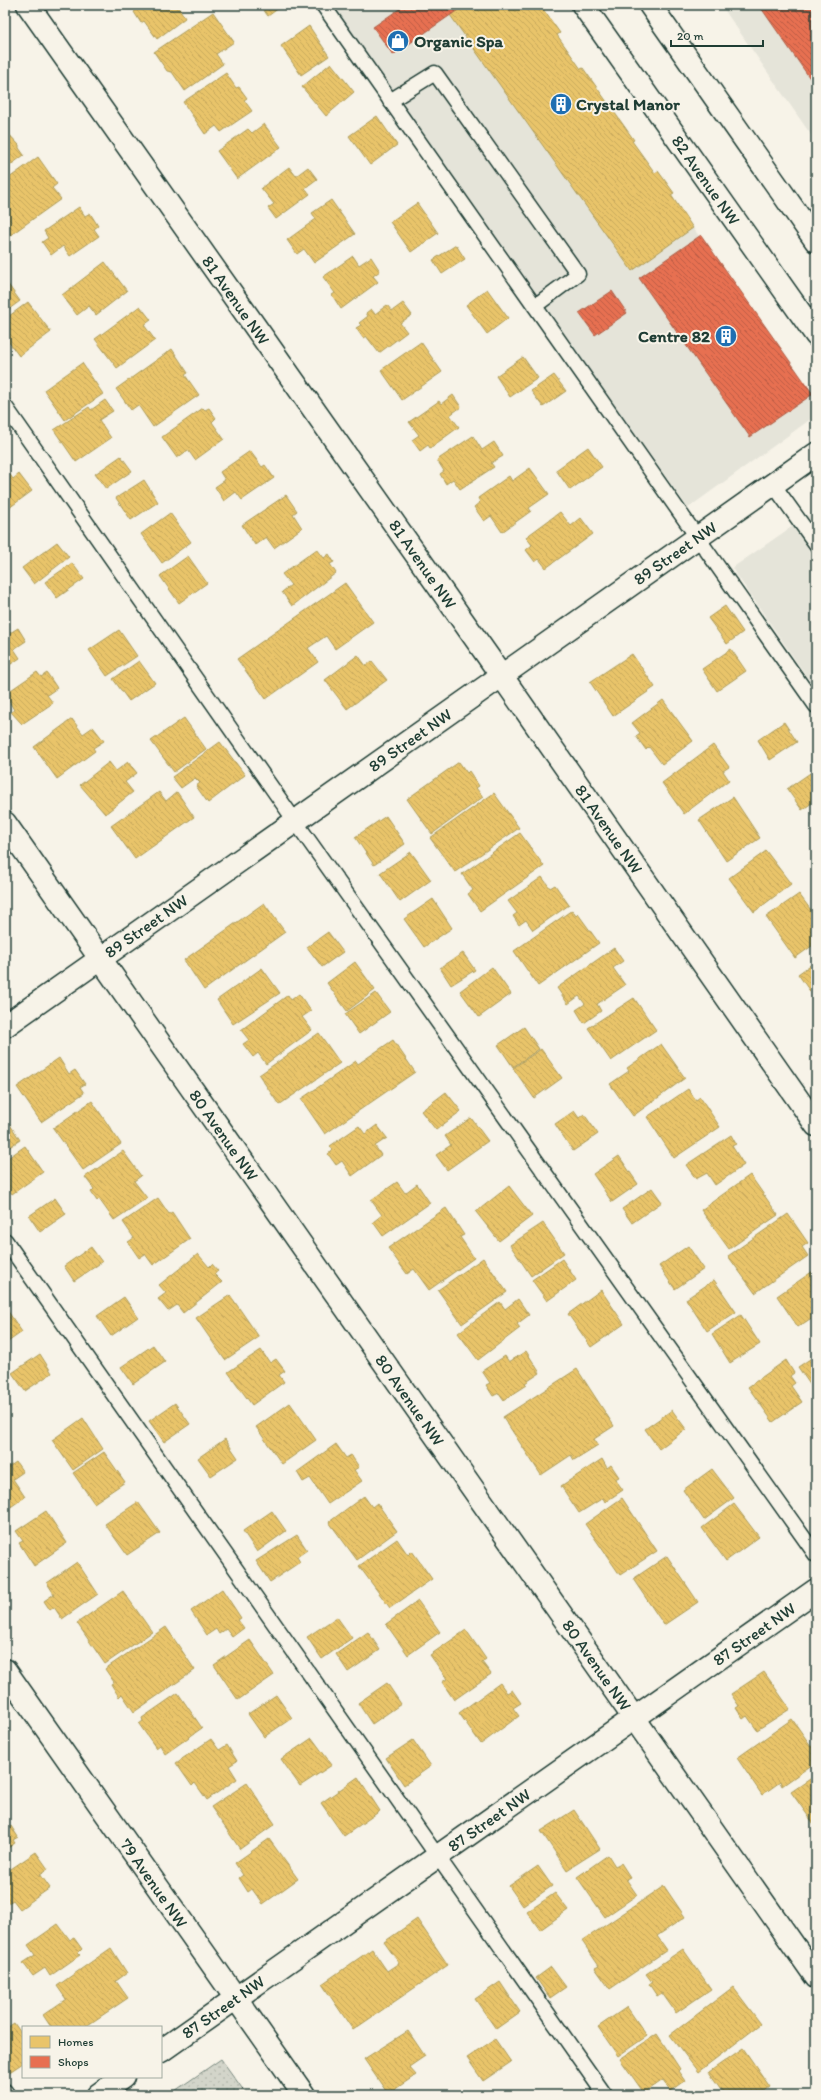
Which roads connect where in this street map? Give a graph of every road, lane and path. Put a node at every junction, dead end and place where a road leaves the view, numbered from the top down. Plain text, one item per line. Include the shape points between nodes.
1 (28, 5) edge
2 (323, 5) edge
3 (583, 5) edge
4 (650, 5) edge
5 (390, 101) junction
6 (816, 241) edge
7 (535, 306) junction
8 (816, 335) edge
9 (5, 406) edge
10 (816, 454) edge
11 (773, 484) junction
12 (698, 538) junction
13 (816, 544) edge
14 (502, 676) junction
15 (816, 706) edge
16 (295, 821) junction
17 (5, 823) edge
18 (100, 958) junction
19 (5, 1026) edge
20 (816, 1125) edge
21 (5, 1240) edge
22 (816, 1555) edge
23 (816, 1590) edge
24 (5, 1670) edge
25 (634, 1718) junction
26 (437, 1857) junction
27 (816, 1977) edge
28 (236, 1998) junction
29 (162, 2050) edge
30 (123, 2078) edge
31 (5, 2091) edge
32 (8, 2095) edge
33 (98, 2095) edge
34 (304, 2095) edge
35 (605, 2095) edge

1 - 14 street, 81 Avenue NW
2 - 5 lane
3 - 8 street, 82 Avenue NW
4 - 6 street
5 - 7 lane
5 - 7 lane via 435,73 578,274
7 - 12 lane
9 - 16 lane
10 - 11 street, 89 Street NW
11 - 12 street, 89 Street NW
11 - 13 lane
12 - 14 street, 89 Street NW
12 - 15 lane
14 - 16 street, 89 Street NW
14 - 20 street, 81 Avenue NW
16 - 18 street, 89 Street NW
16 - 22 lane
17 - 18 street, 80 Avenue NW
18 - 19 street, 89 Street NW
18 - 25 street, 80 Avenue NW
21 - 26 lane
23 - 25 street, 87 Street NW
24 - 28 street, 79 Avenue NW
25 - 26 street, 87 Street NW
25 - 27 street, 80 Avenue NW
26 - 28 street, 87 Street NW
26 - 35 lane
28 - 29 street, 87 Street NW
28 - 34 street, 79 Avenue NW
30 - 33 street
31 - 32 lane

